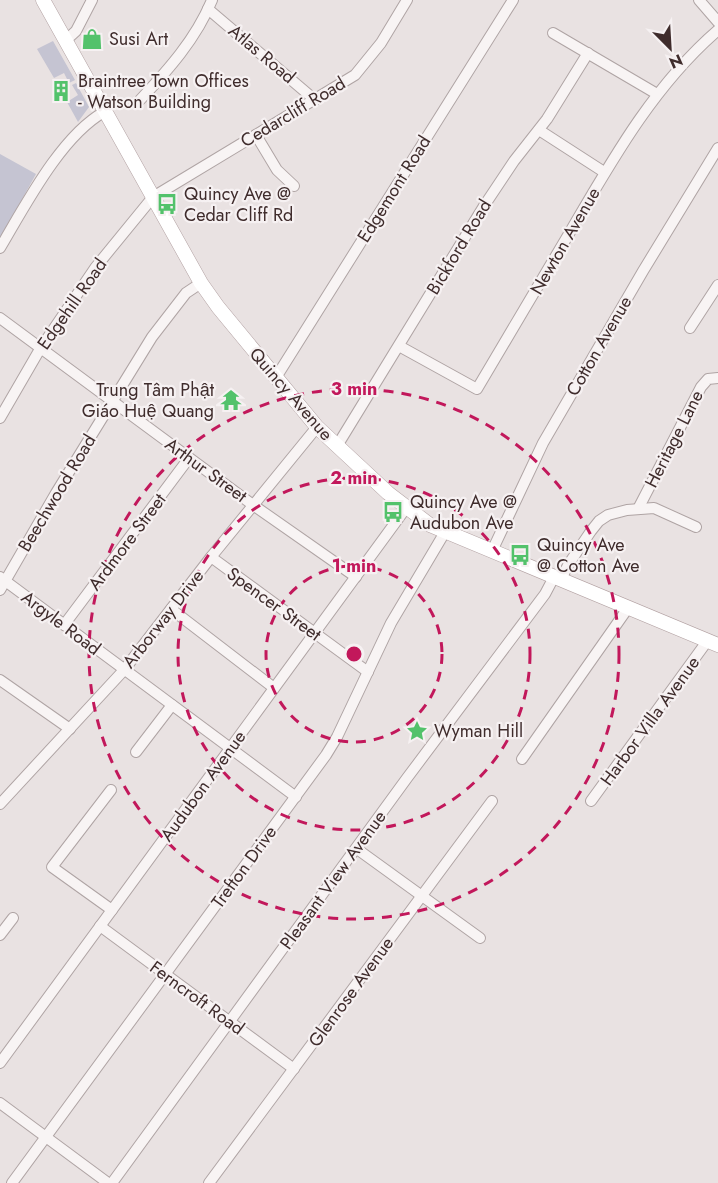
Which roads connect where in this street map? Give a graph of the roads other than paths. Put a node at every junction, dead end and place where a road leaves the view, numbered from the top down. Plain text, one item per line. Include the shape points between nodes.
1 (43, 0) edge
2 (92, 0) edge
3 (407, 0) edge
4 (513, 0) edge
5 (699, 0) edge
6 (210, 4) edge
7 (718, 22) edge
8 (718, 30) edge
9 (554, 33) dead end
10 (65, 40) junction
11 (588, 53) junction
12 (657, 94) junction
13 (140, 100) dead end
14 (315, 100) junction
15 (104, 112) junction
16 (539, 130) junction
17 (256, 135) junction
18 (718, 148) edge
19 (604, 172) junction
20 (294, 186) dead end
21 (153, 197) junction
22 (0, 248) edge
23 (201, 283) junction
24 (718, 285) edge
25 (0, 318) edge
26 (690, 328) dead end
27 (399, 346) junction
28 (40, 349) junction
29 (718, 378) edge
30 (275, 379) junction
31 (112, 401) junction
32 (0, 418) edge
33 (317, 427) junction
34 (337, 446) junction
35 (189, 458) junction
36 (253, 505) junction
37 (406, 508) junction
38 (638, 509) junction
39 (696, 526) dead end
40 (445, 532) junction
41 (492, 551) junction
42 (210, 557) junction
43 (356, 577) junction
44 (557, 578) junction
45 (2, 583) edge
46 (628, 608) junction
47 (171, 609) junction
48 (64, 625) junction
49 (315, 633) junction
50 (713, 642) edge
51 (124, 670) junction
52 (368, 672) junction
53 (0, 680) edge
54 (274, 688) junction
55 (172, 705) junction
56 (70, 729) junction
57 (231, 748) junction
58 (136, 752) dead end
59 (522, 759) dead end
60 (111, 790) dead end
61 (296, 797) junction
62 (492, 801) dead end
63 (591, 801) dead end
64 (0, 804) edge
65 (357, 849) junction
66 (422, 896) junction
67 (112, 910) junction
68 (12, 918) dead end
69 (100, 926) junction
70 (0, 935) edge
71 (480, 938) dead end
72 (165, 974) junction
73 (230, 1022) junction
74 (0, 1063) edge
75 (294, 1069) junction
76 (0, 1103) edge
77 (45, 1137) junction
78 (12, 1183) edge
79 (110, 1183) edge
80 (209, 1183) edge

1 - 10 main road, Quincy Avenue
2 - 10 street via 76,31
3 - 14 street, Cedarcliff Road via 366,63 343,84
4 - 30 street, Edgemont Road
5 - 7 street
6 - 13 street via 171,67
6 - 14 street, Atlas Road
8 - 12 street, Newton Avenue
9 - 11 street
10 - 15 main road, Quincy Avenue
11 - 12 street
11 - 16 street, Bickford Road
12 - 19 street, Newton Avenue
14 - 17 street, Cedarcliff Road
15 - 21 main road, Quincy Avenue
15 - 22 street via 85,125 42,178
16 - 19 street
16 - 27 street, Bickford Road via 484,206
17 - 20 street via 277,170
17 - 21 street, Cedarcliff Road
18 - 41 street, Cotton Avenue via 543,443
19 - 27 street, Newton Avenue via 477,389
21 - 23 main road, Quincy Avenue
21 - 28 street, Edgehill Road via 95,268
23 - 30 main road, Quincy Avenue
23 - 31 street, Beechwood Road via 186,293 152,337
24 - 26 street
25 - 28 street, Arthur Street
27 - 34 street, Bickford Road
28 - 31 street, Arthur Street
28 - 32 street, Edgehill Road
29 - 38 street, Heritage Lane via 701,387
30 - 33 main road, Quincy Avenue
31 - 35 street, Arthur Street
31 - 45 street, Beechwood Road
33 - 34 main road, Quincy Avenue
33 - 36 street, Arborway Drive
34 - 37 main road, Quincy Avenue
35 - 36 street, Arthur Street
35 - 48 street, Ardmore Street
36 - 42 street, Arborway Drive
36 - 43 street, Arthur Street
37 - 40 main road, Quincy Avenue
37 - 43 street, Audubon Avenue
38 - 39 street via 654,508
38 - 44 street, Pleasant View Avenue via 599,521
40 - 41 main road, Quincy Avenue
40 - 52 street, Trefton Drive via 395,615
41 - 44 main road, Quincy Avenue
42 - 47 street, Arborway Drive
42 - 49 street, Spencer Street
43 - 49 street, Audubon Avenue
44 - 46 main road, Quincy Avenue
44 - 65 street, Pleasant View Avenue
45 - 48 street, Argyle Road
46 - 50 main road, Quincy Avenue
46 - 59 street
47 - 51 street, Arborway Drive
47 - 54 street
48 - 51 street, Argyle Road
49 - 52 street, Spencer Street
49 - 54 street, Audubon Avenue
50 - 63 street, Harbor Villa Avenue
51 - 55 street, Argyle Road
51 - 56 street, Arborway Drive
52 - 61 street, Trefton Drive via 334,744
53 - 56 street
54 - 57 street, Audubon Avenue
55 - 57 street, Argyle Road
55 - 58 street
56 - 64 street, Arborway Drive
57 - 61 street, Argyle Road
57 - 67 street, Audubon Avenue
60 - 67 street via 52,867
61 - 72 street, Trefton Drive
62 - 66 street, Glenrose Avenue
65 - 66 street
65 - 73 street, Pleasant View Avenue
66 - 71 street
66 - 75 street, Glenrose Avenue
67 - 69 street, Audubon Avenue
68 - 70 street
69 - 72 street, Ferncroft Road
69 - 74 street, Audubon Avenue
72 - 73 street, Ferncroft Road
72 - 77 street, Trefton Drive
73 - 75 street, Ferncroft Road
73 - 79 street, Pleasant View Avenue
75 - 80 street, Glenrose Avenue
76 - 77 street
77 - 78 street, Trefton Drive
77 - 79 street

